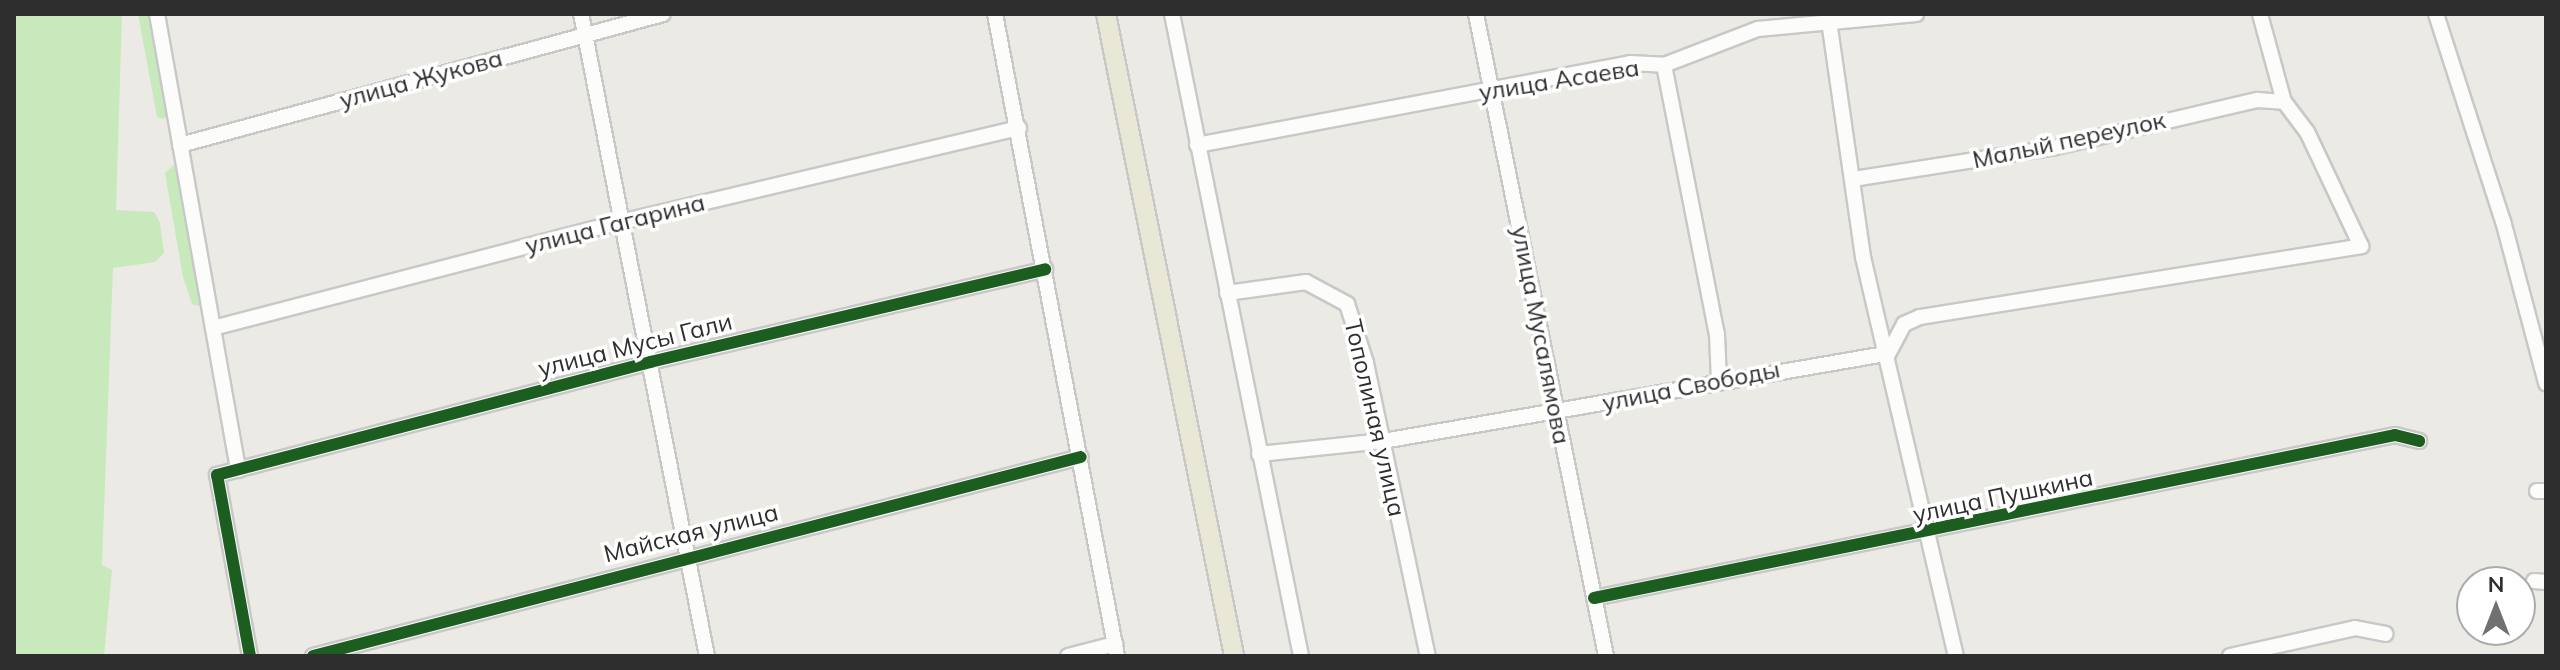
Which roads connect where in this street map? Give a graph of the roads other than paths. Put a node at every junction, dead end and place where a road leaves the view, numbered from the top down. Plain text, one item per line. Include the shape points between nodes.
1 (157, 14) edge
2 (581, 14) edge
3 (663, 14) edge
4 (995, 14) edge
5 (1106, 14) edge
6 (1172, 14) edge
7 (1476, 14) edge
8 (1916, 14) edge
9 (2260, 14) edge
10 (2436, 14) edge
11 (1828, 17) edge
12 (585, 34) junction
13 (1664, 65) junction
14 (1491, 90) junction
15 (2284, 102) junction
16 (1019, 128) junction
17 (180, 145) junction
18 (1197, 145) junction
19 (1853, 179) junction
20 (621, 222) junction
21 (1045, 269) junction
22 (1227, 293) junction
23 (213, 328) junction
24 (1886, 356) junction
25 (650, 362) junction
26 (1719, 381) junction
27 (2546, 383) edge
28 (1556, 412) junction
29 (1383, 441) junction
30 (2419, 441) dead end
31 (1259, 454) junction
32 (1081, 457) junction
33 (238, 470) junction
34 (1927, 535) junction
35 (687, 555) junction
36 (1594, 598) junction
37 (2385, 634) dead end
38 (1116, 650) edge
39 (250, 656) edge
40 (313, 656) edge
41 (707, 656) edge
42 (1068, 656) edge
43 (1234, 656) edge
44 (1301, 656) edge
45 (1428, 656) edge
46 (1606, 656) edge
47 (1956, 656) edge
48 (2230, 656) edge

1 - 17 street
2 - 12 street
3 - 12 street, улица Жукова
4 - 16 street
5 - 43 main road
6 - 18 street
7 - 14 street, улица Мусалямова
8 - 11 street, улица Асаева
9 - 15 street
10 - 27 street via 2503,221
11 - 13 street, улица Асаева via 1758,29
11 - 19 street
12 - 17 street, улица Жукова
12 - 20 street
13 - 14 street, улица Асаева via 1630,63
13 - 26 street via 1717,334
14 - 18 street, улица Асаева
14 - 28 street, улица Мусалямова
15 - 19 street, Малый переулок via 2257,100 2052,148
15 - 24 street via 2307,132 2361,246 1920,317 1904,324
16 - 20 street, улица Гагарина
16 - 21 street
17 - 23 street
18 - 22 street
19 - 24 street
20 - 23 street, улица Гагарина
20 - 25 street
21 - 25 street, улица Мусы Гали
21 - 32 street
22 - 29 street, Тополиная улица via 1306,282 1347,304
22 - 31 street
23 - 33 street
24 - 26 street, улица Свободы
24 - 34 street
25 - 33 street, улица Мусы Гали
25 - 35 street
26 - 28 street, улица Свободы
28 - 29 street, улица Свободы
28 - 36 street, улица Мусалямова
29 - 31 street, улица Свободы
29 - 45 street, Тополиная улица
30 - 34 street, улица Пушкина via 2395,435
31 - 44 street
32 - 35 street, Майская улица
32 - 38 street
33 - 39 street via 217,475
34 - 36 street, улица Пушкина
34 - 47 street
35 - 40 street, Майская улица
35 - 41 street
36 - 46 street, улица Мусалямова
37 - 48 street via 2355,628
38 - 42 street

